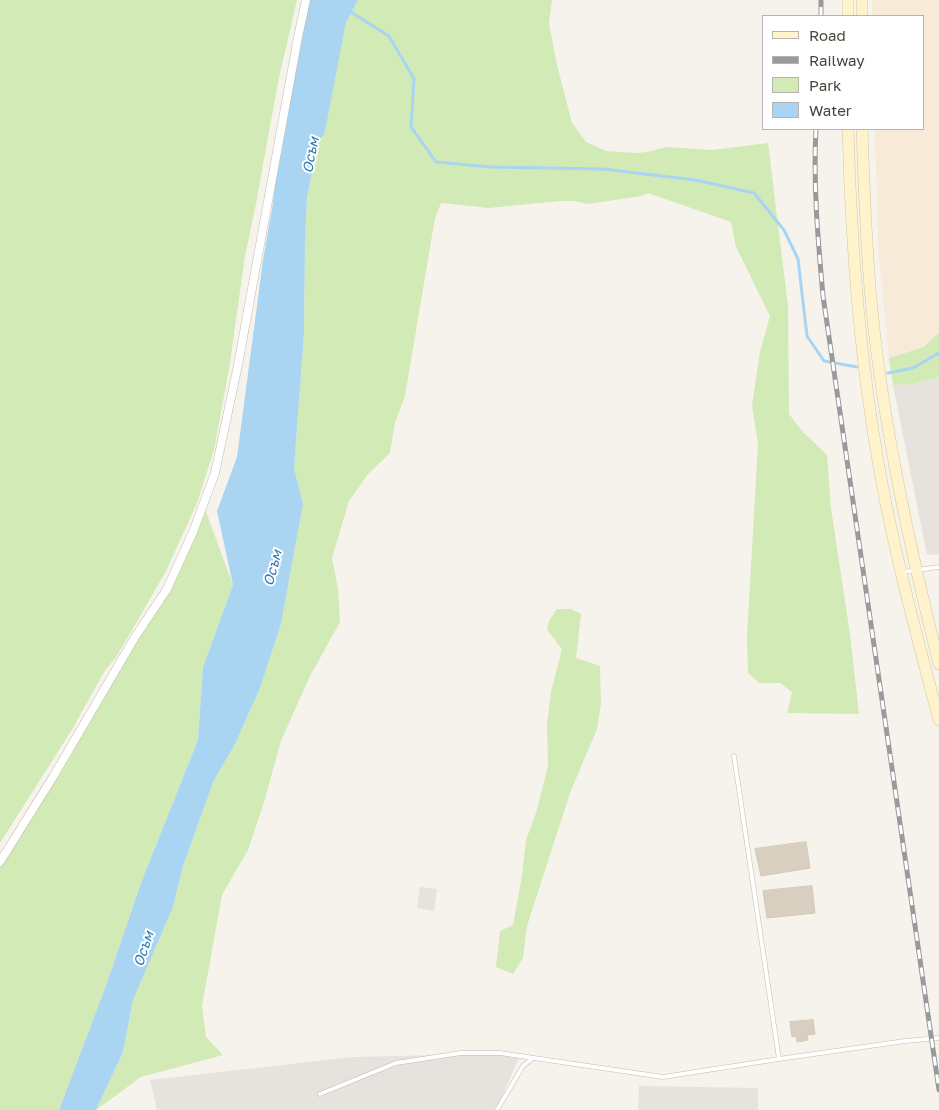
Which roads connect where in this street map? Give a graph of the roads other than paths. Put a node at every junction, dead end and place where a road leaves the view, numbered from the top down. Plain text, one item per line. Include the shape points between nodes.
1 (306, 0) edge
2 (848, 0) edge
3 (862, 0) edge
4 (848, 15) edge
5 (862, 15) edge
6 (848, 130) edge
7 (862, 130) edge
8 (939, 567) edge
9 (916, 570) junction
10 (901, 572) junction
11 (939, 664) edge
12 (939, 720) edge
13 (734, 756) dead end
14 (0, 862) edge
15 (939, 1038) edge
16 (532, 1058) junction
17 (779, 1059) junction
18 (320, 1094) dead end
19 (497, 1110) edge

1 - 14 street via 215,473 167,589
2 - 4 main road
3 - 5 main road
6 - 10 main road via 850,206 860,324 879,465
7 - 9 main road via 872,312 895,463
8 - 9 lane
9 - 10 lane
9 - 11 main road
10 - 12 main road
13 - 17 lane
15 - 17 lane
16 - 17 lane via 664,1077
16 - 18 lane via 500,1053 461,1053 396,1063
16 - 19 lane via 523,1066

